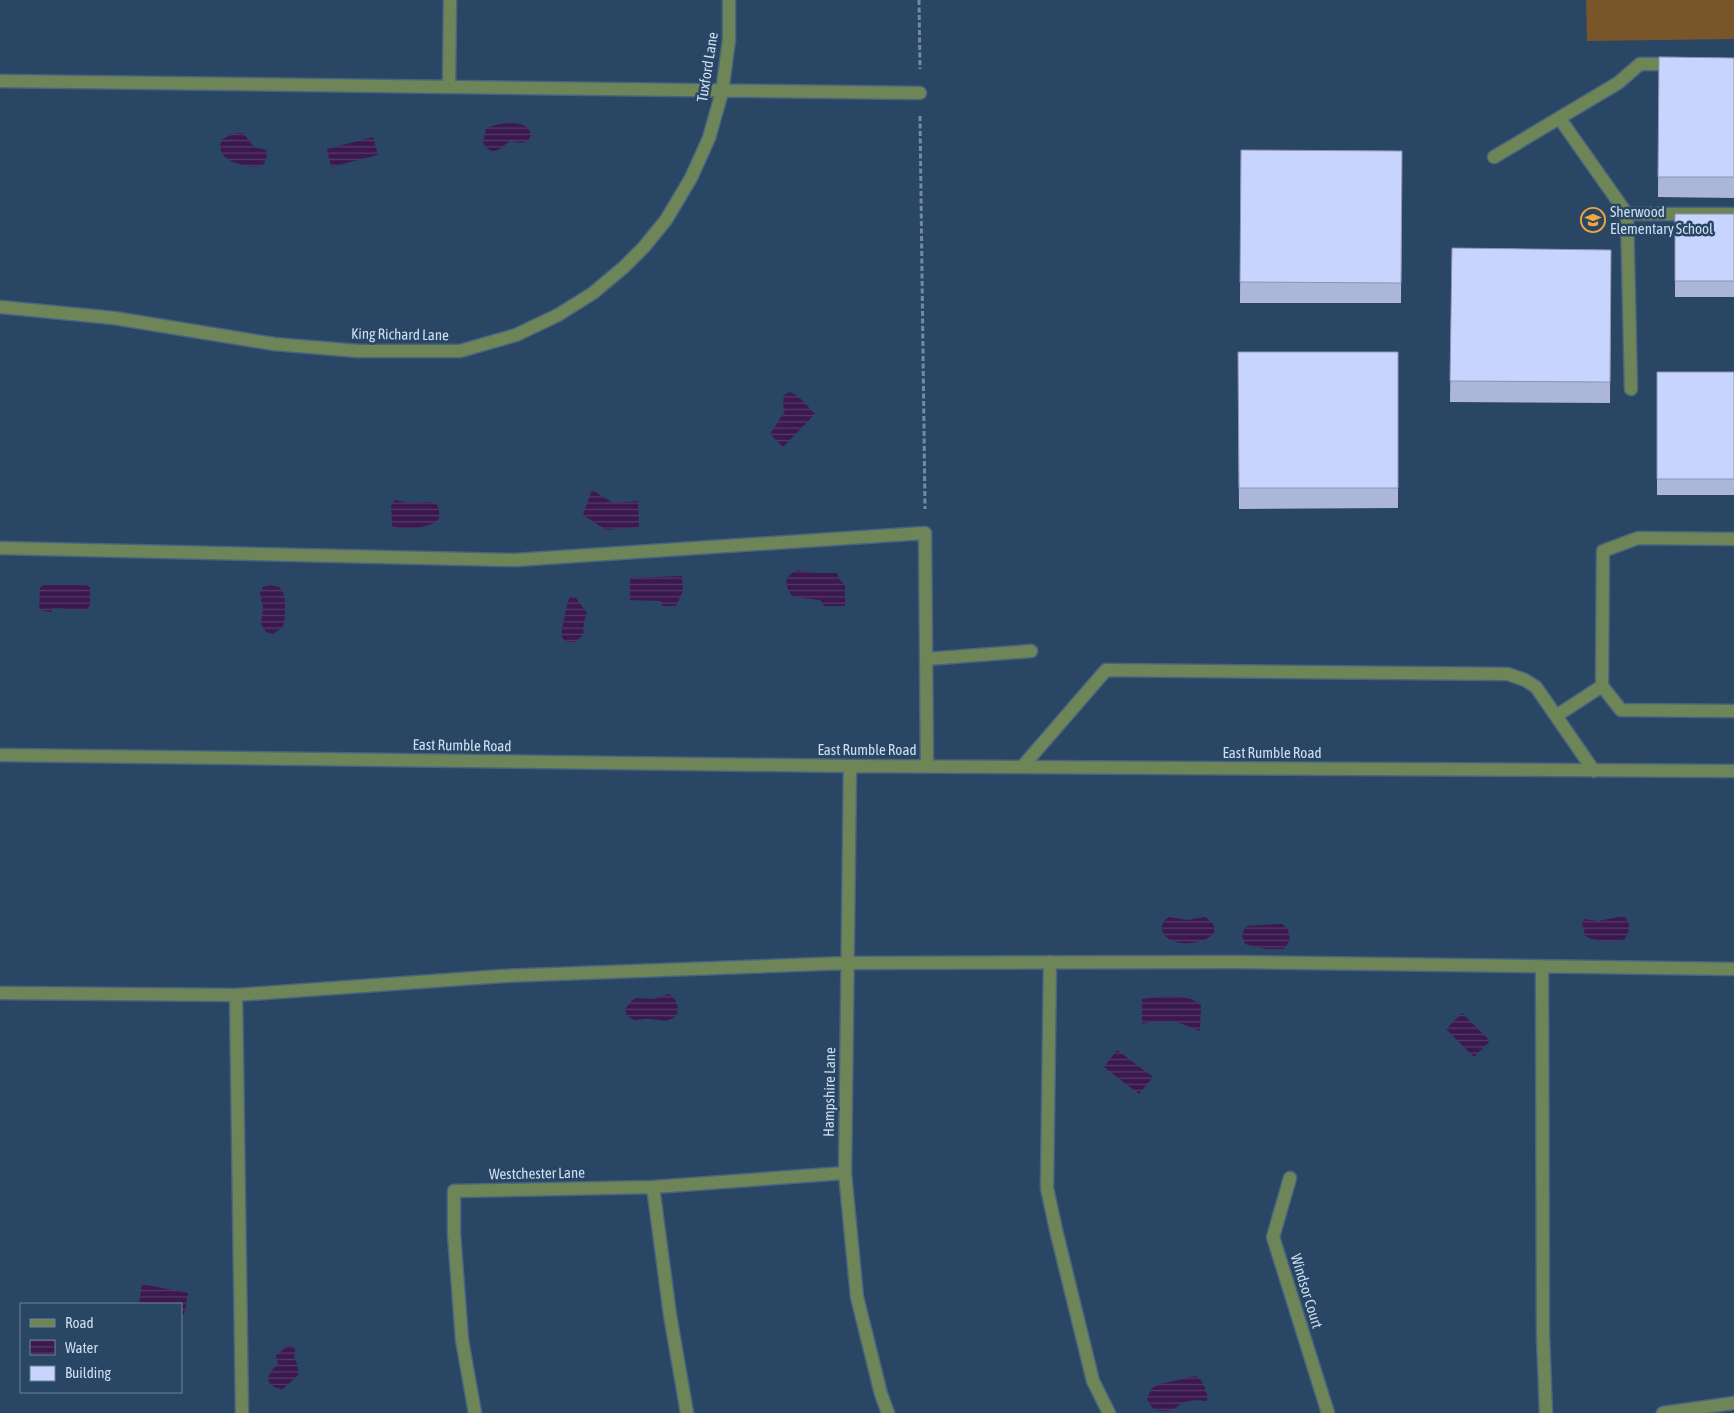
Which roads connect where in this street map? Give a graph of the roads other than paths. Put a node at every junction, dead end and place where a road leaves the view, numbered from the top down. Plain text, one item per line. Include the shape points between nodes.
1 (450, 0) edge
2 (729, 0) edge
3 (1687, 64) edge
4 (0, 81) edge
5 (449, 86) junction
6 (722, 92) junction
7 (920, 93) road end
8 (1560, 119) junction
9 (709, 138) joint
10 (1494, 158) dead end
11 (1628, 214) junction
12 (1734, 214) edge
13 (0, 307) edge
14 (1631, 389) dead end
15 (1734, 539) edge
16 (0, 548) edge
17 (1031, 650) dead end
18 (926, 659) junction
19 (1602, 686) junction
20 (1734, 710) edge
21 (1556, 716) junction
22 (0, 755) edge
23 (850, 766) junction
24 (927, 766) junction
25 (1023, 766) junction
26 (1594, 771) junction
27 (1734, 771) edge
28 (1050, 962) junction
29 (847, 963) junction
30 (1542, 966) junction
31 (1734, 968) edge
32 (0, 993) edge
33 (236, 995) junction
34 (845, 1173) junction
35 (1290, 1178) dead end
36 (653, 1187) junction
37 (1734, 1403) edge
38 (242, 1413) edge
39 (475, 1413) edge
40 (687, 1413) edge
41 (888, 1413) edge
42 (1109, 1413) edge
43 (1328, 1413) edge
44 (1546, 1413) edge
45 (1663, 1413) edge

1 - 5 street
2 - 6 street, Tuxford Lane via 729,40
3 - 8 street via 1640,64 1618,84
4 - 5 street
5 - 6 street
6 - 7 street
6 - 9 street, Tuxford Lane
8 - 10 street
8 - 11 street
9 - 13 street, King Richard Lane via 691,178 666,220 624,267 593,293 558,315 516,335 460,351 358,351 274,344 114,318
11 - 12 street
11 - 14 street
15 - 19 street via 1638,538 1603,551
16 - 18 street via 515,560 925,533
17 - 18 street
18 - 24 street
19 - 20 street via 1621,710
19 - 21 street
21 - 25 street via 1536,687 1508,674 1106,670
21 - 26 street
22 - 23 street, East Rumble Road
23 - 24 street, East Rumble Road
23 - 29 street, Hampshire Lane
24 - 25 street, East Rumble Road
25 - 26 street, East Rumble Road
26 - 27 street, East Rumble Road
28 - 29 street
28 - 30 street
28 - 42 street via 1047,1188 1093,1381
29 - 33 street via 502,976
29 - 34 street, Hampshire Lane
30 - 31 street
30 - 44 street
32 - 33 street
33 - 38 street
34 - 36 street, Westchester Lane
34 - 41 street, Hampshire Lane via 857,1297
35 - 43 street, Windsor Court via 1273,1237
36 - 39 street, Westchester Lane via 454,1191 462,1340
36 - 40 street
37 - 45 street

